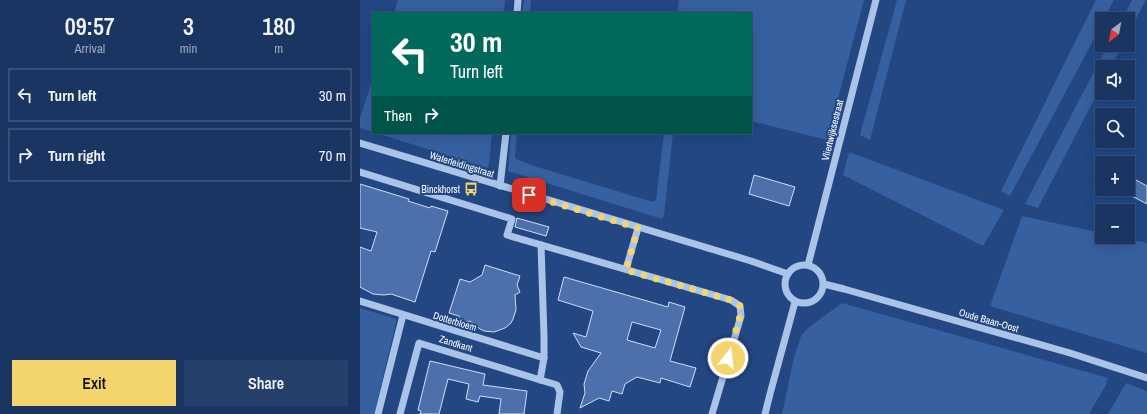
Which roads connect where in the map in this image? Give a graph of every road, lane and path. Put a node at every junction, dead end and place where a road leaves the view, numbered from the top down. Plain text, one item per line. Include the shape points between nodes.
1 (518, 0) edge
2 (876, 0) edge
3 (517, 12) edge
4 (506, 134) edge
5 (360, 144) edge
6 (360, 172) edge
7 (500, 186) junction
8 (638, 228) junction
9 (541, 245) junction
10 (808, 265) junction
11 (626, 270) junction
12 (788, 274) junction
13 (824, 284) junction
14 (360, 301) edge
15 (795, 302) junction
16 (403, 315) junction
17 (544, 358) junction
18 (1147, 378) edge
19 (540, 380) junction
20 (378, 414) edge
21 (400, 414) edge
22 (557, 414) edge
23 (712, 414) edge
24 (765, 414) edge

1 - 3 street
2 - 10 street, Vliertwijksestraat
4 - 7 street
5 - 7 street, Waterleidingstraat
6 - 9 street via 512,219 507,235
7 - 8 street, Waterleidingstraat
8 - 11 street
8 - 12 street, Waterleidingstraat
9 - 11 street
9 - 17 street
10 - 12 street via 796,266
10 - 13 street via 816,268 822,275
11 - 23 street via 731,300 740,306 740,316
12 - 15 street via 784,284
13 - 15 street via 823,291 814,301 802,304
13 - 18 street, Oude Baan-Oost via 1070,353
14 - 16 street, Dotterbloem
15 - 24 street
16 - 17 street, Dotterbloem
16 - 20 street
17 - 19 street
19 - 21 street, Zandkant via 419,343
19 - 22 street, Zandkant via 557,385 560,392

